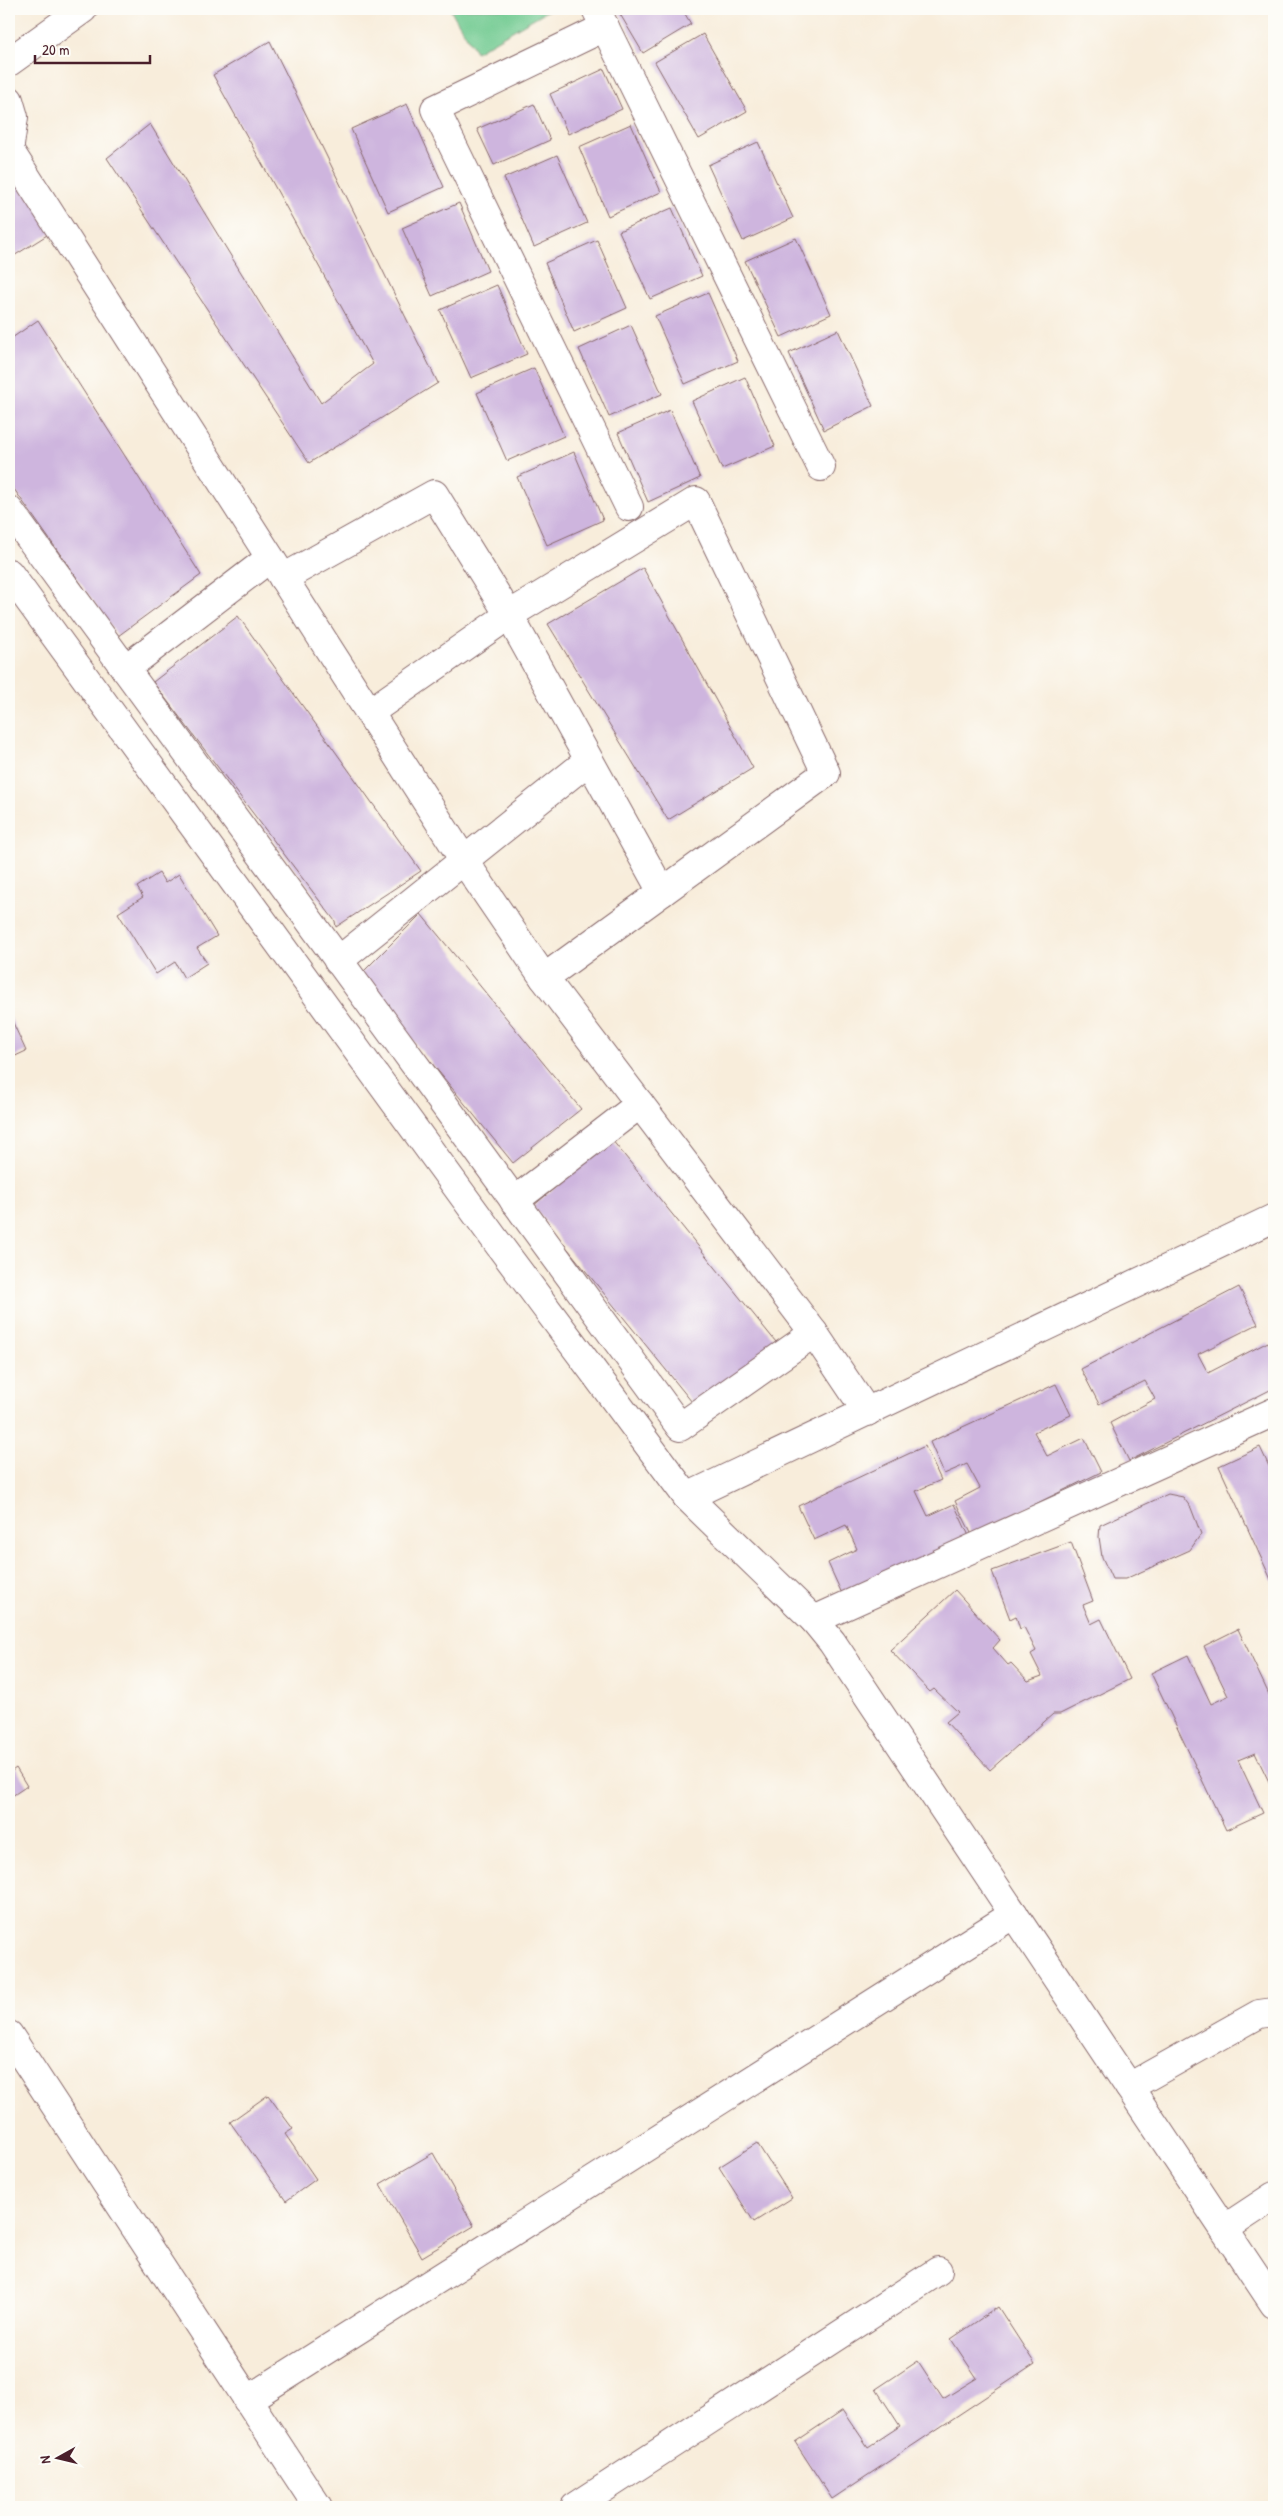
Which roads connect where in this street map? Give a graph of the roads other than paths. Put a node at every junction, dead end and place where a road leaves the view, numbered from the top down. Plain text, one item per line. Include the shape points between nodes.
1 (83, 9) edge
2 (600, 18) edge
3 (9, 62) edge
4 (9, 100) edge
5 (9, 152) edge
6 (821, 467) dead end
7 (629, 507) dead end
8 (9, 510) edge
9 (276, 568) junction
10 (9, 573) edge
11 (509, 615) junction
12 (125, 669) junction
13 (370, 712) junction
14 (588, 761) junction
15 (465, 862) junction
16 (662, 892) junction
17 (338, 961) junction
18 (544, 978) junction
19 (640, 1104) junction
20 (514, 1201) junction
21 (1274, 1218) edge
22 (814, 1333) junction
23 (867, 1412) junction
24 (1274, 1412) edge
25 (686, 1498) junction
26 (814, 1620) junction
27 (1014, 1914) junction
28 (1274, 2012) edge
29 (9, 2035) edge
30 (1129, 2087) junction
31 (1274, 2196) edge
32 (1224, 2229) junction
33 (938, 2271) dead end
34 (1274, 2304) edge
35 (247, 2400) junction
36 (318, 2507) edge
37 (575, 2507) edge

1 - 3 street
2 - 6 street
2 - 7 street via 435,109
4 - 5 street via 14,117
5 - 9 street
8 - 12 street
9 - 11 street via 434,494
9 - 12 street
9 - 13 street
10 - 25 street
11 - 13 street
11 - 14 street
11 - 16 street via 696,501 826,773
12 - 17 street
13 - 15 street
14 - 15 street
14 - 16 street
15 - 17 street
15 - 18 street
16 - 18 street
17 - 20 street
18 - 19 street
19 - 20 street
19 - 22 street
20 - 22 street via 680,1427
21 - 23 street
22 - 23 street
23 - 25 street
24 - 26 street
25 - 26 street
26 - 27 street via 832,1642
27 - 30 street
27 - 35 street
28 - 30 street via 1259,2014
29 - 35 street
30 - 32 street
31 - 32 street
32 - 34 street
33 - 37 street
35 - 36 street

